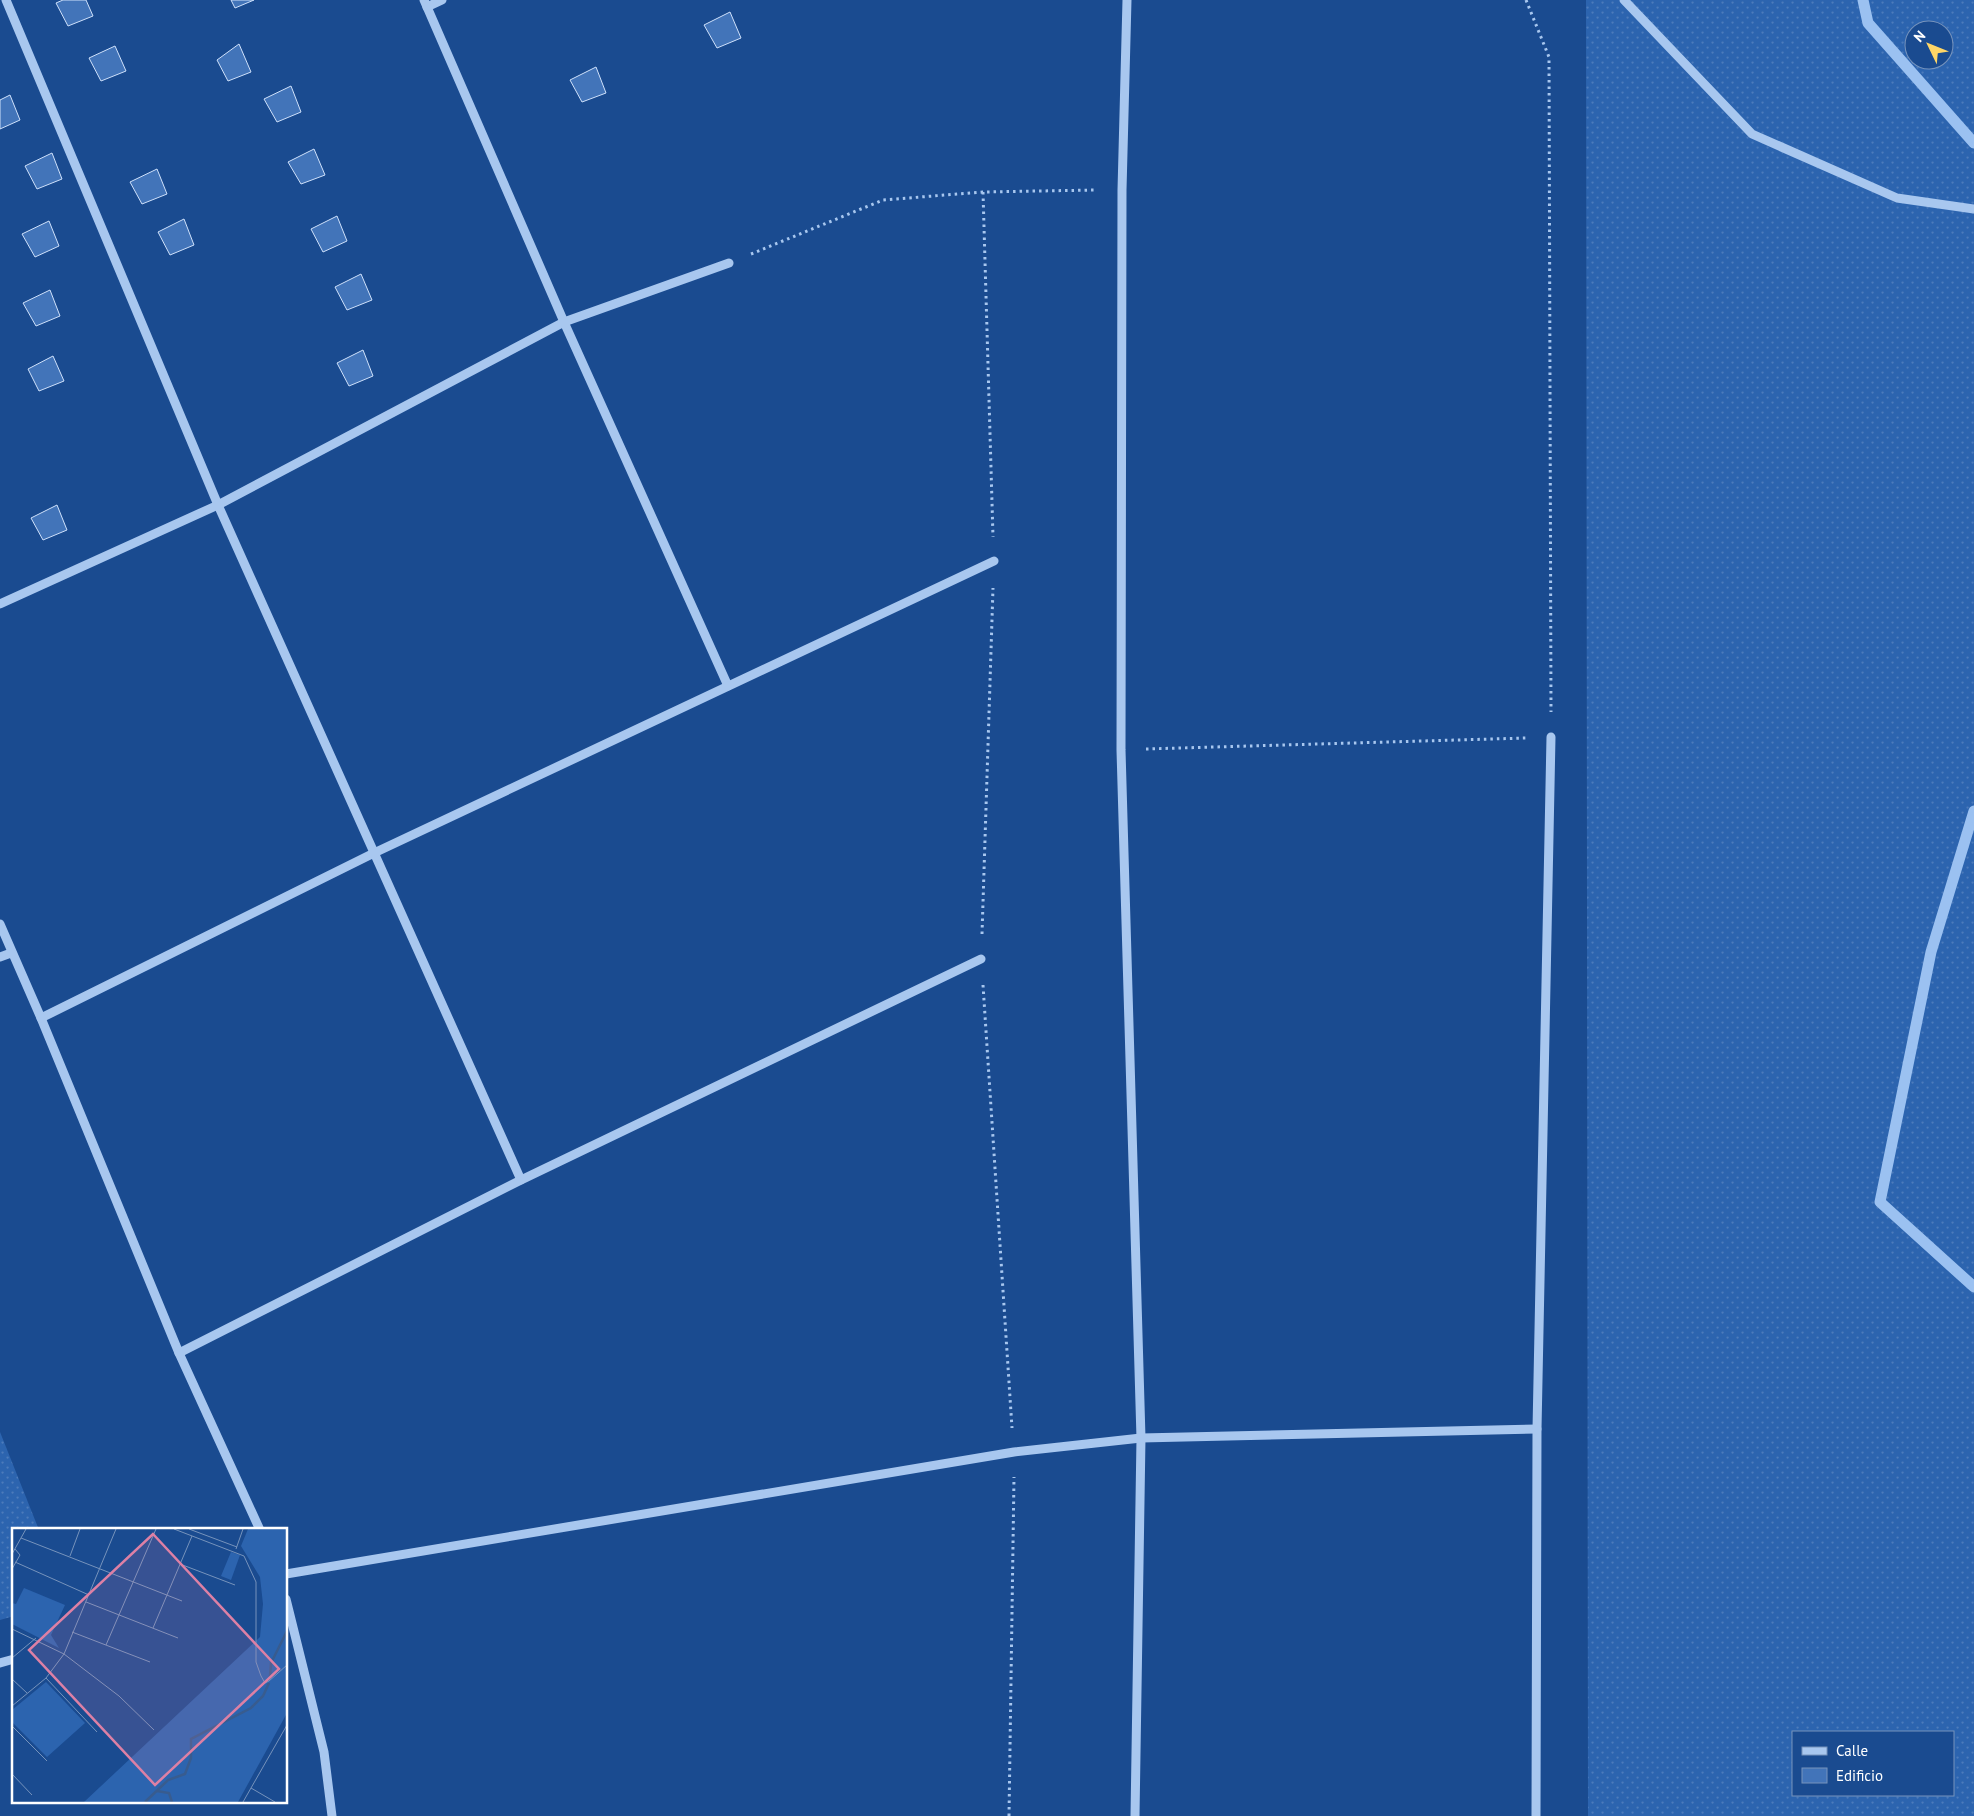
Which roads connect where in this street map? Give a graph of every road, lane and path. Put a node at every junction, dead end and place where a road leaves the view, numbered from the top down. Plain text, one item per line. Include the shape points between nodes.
1 (6, 0) edge
2 (442, 0) edge
3 (1127, 0) edge
4 (1526, 0) edge
5 (1624, 0) edge
6 (426, 3) edge
7 (1122, 190) junction
8 (983, 192) junction
9 (1974, 209) edge
10 (729, 263) joint
11 (564, 322) junction
12 (218, 504) junction
13 (994, 561) junction
14 (0, 604) edge
15 (728, 686) junction
16 (1551, 737) junction
17 (1121, 750) junction
18 (374, 853) junction
19 (0, 924) edge
20 (11, 953) junction
21 (0, 957) edge
22 (981, 959) junction
23 (41, 1018) junction
24 (521, 1180) junction
25 (179, 1353) junction
26 (1537, 1429) junction
27 (1141, 1438) junction
28 (1014, 1452) junction
29 (259, 1528) edge
30 (288, 1574) edge
31 (288, 1607) edge
32 (332, 1816) edge
33 (1009, 1816) edge
34 (1134, 1816) edge
35 (1536, 1816) edge

1 - 12 street
2 - 6 street
3 - 7 street
4 - 16 path via 1549,57
5 - 9 street via 1752,134 1897,198
6 - 11 street
7 - 8 path
7 - 17 street
8 - 10 path via 883,200
8 - 13 path
10 - 11 street
11 - 12 street
11 - 15 street
12 - 14 street
12 - 18 street
13 - 15 street
13 - 22 path
15 - 18 street
16 - 17 path
16 - 26 street
17 - 27 street
18 - 23 street
18 - 24 street
19 - 20 street
20 - 21 street
20 - 23 street
22 - 24 street
22 - 28 path
23 - 25 street
24 - 25 street
25 - 29 street
26 - 27 street
26 - 35 street
27 - 28 street
27 - 34 street
28 - 30 street
28 - 33 path
31 - 32 street via 324,1752

